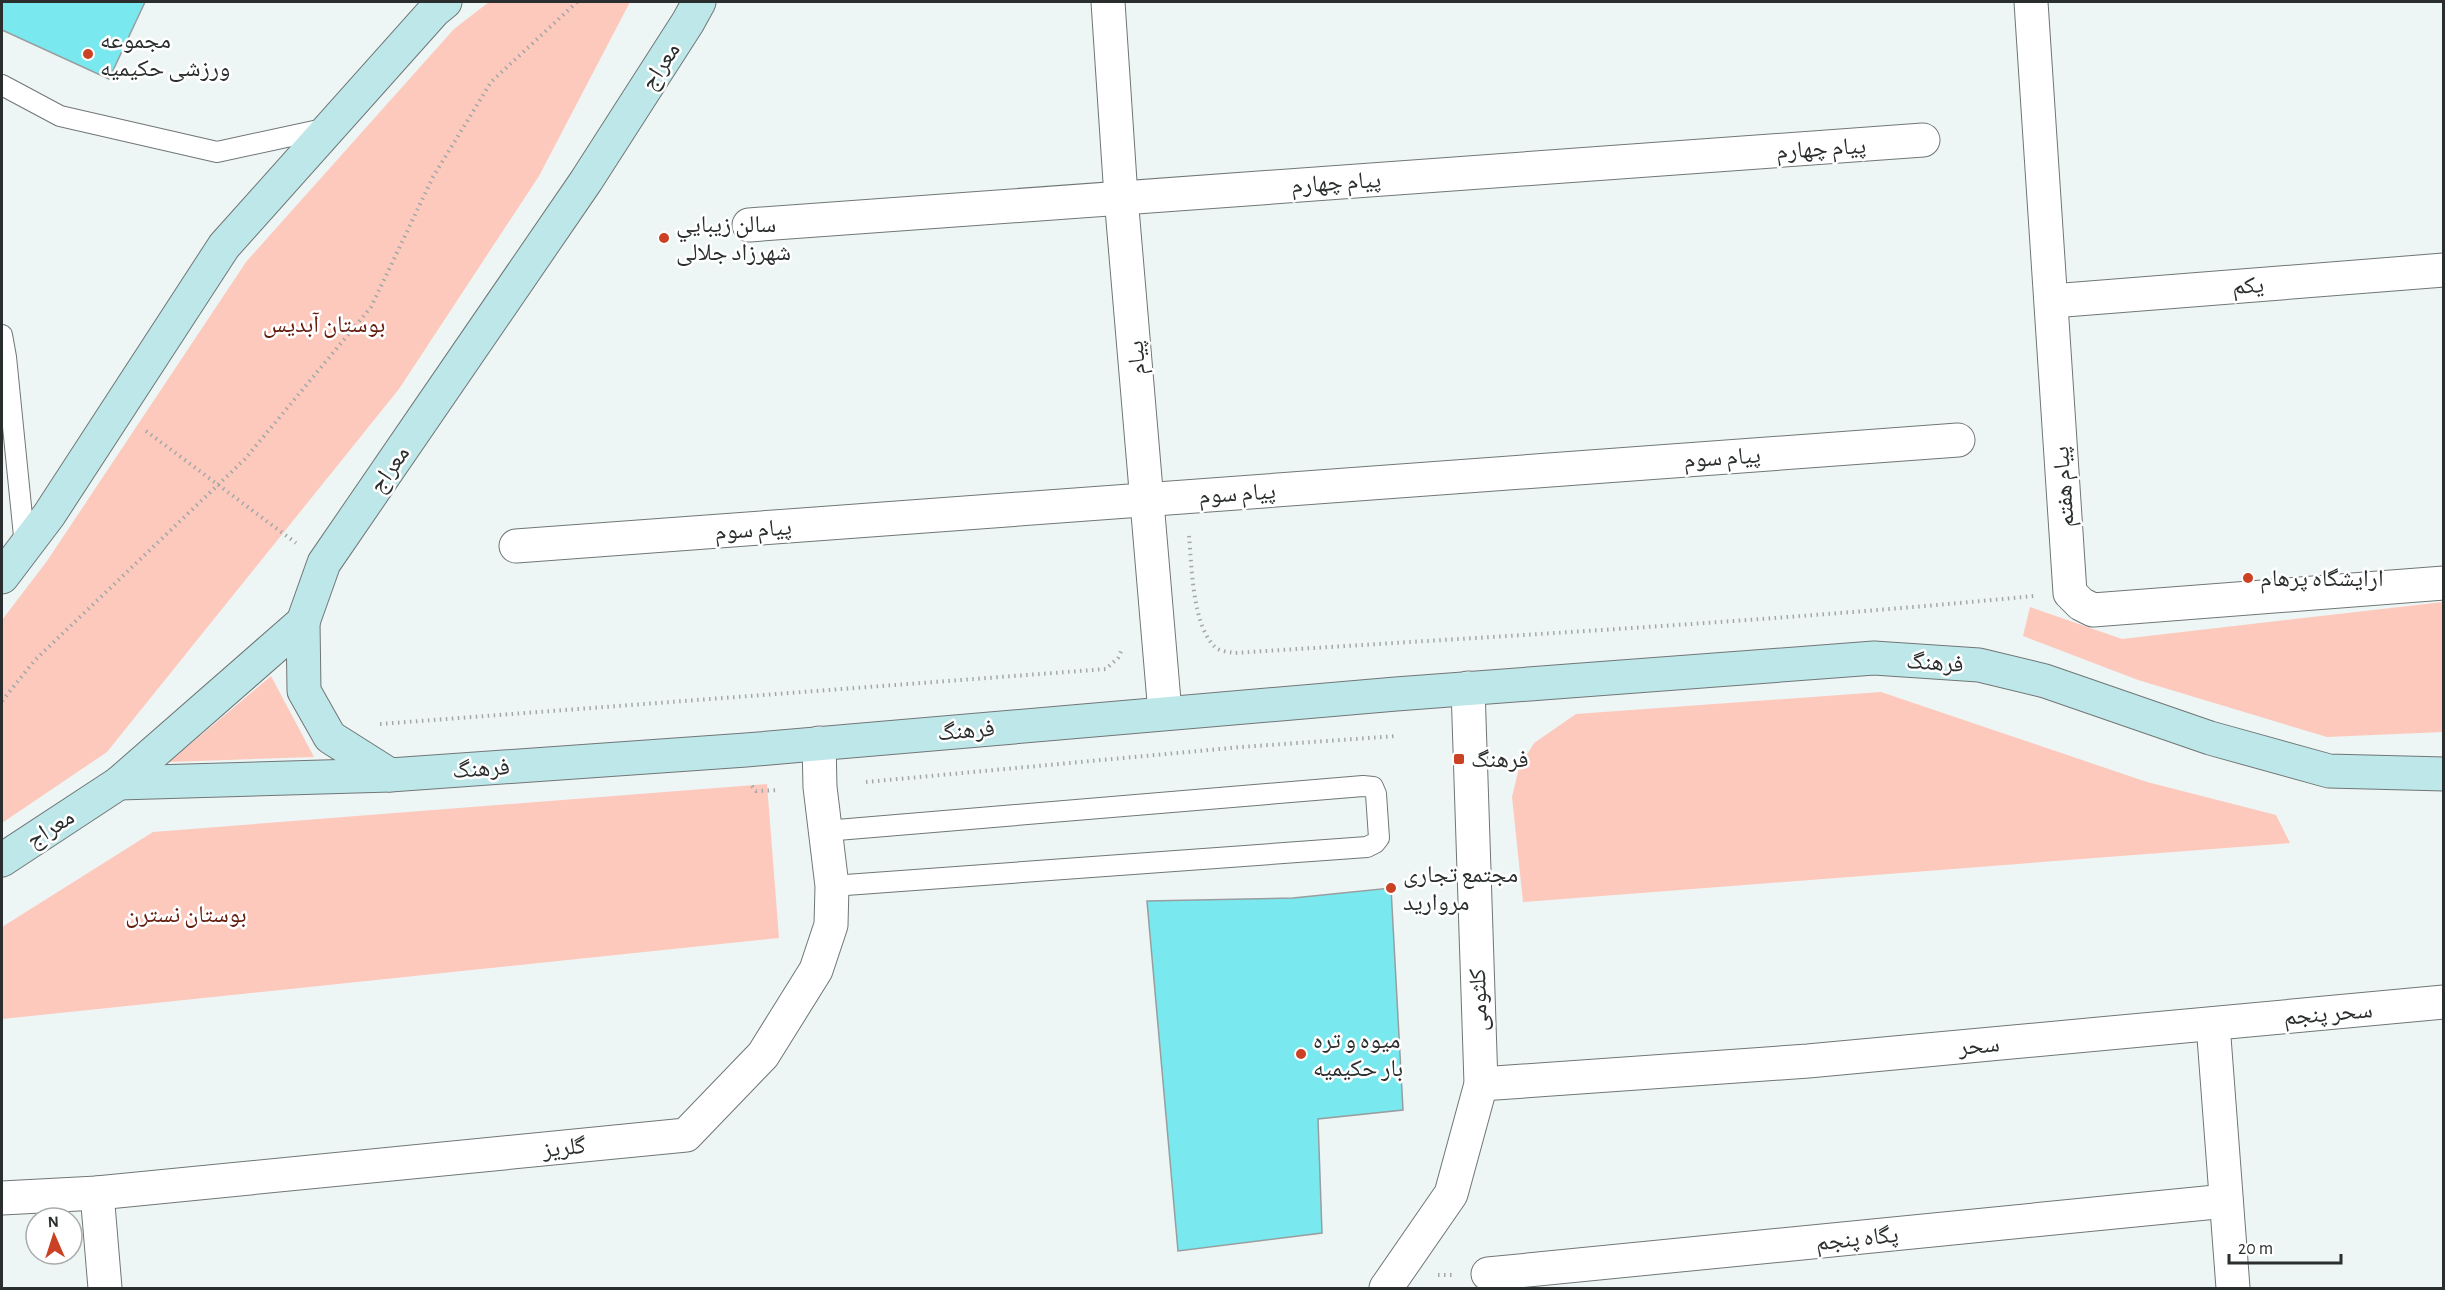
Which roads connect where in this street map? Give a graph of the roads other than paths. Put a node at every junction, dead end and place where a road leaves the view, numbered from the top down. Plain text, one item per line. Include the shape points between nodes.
1 (445, 2) edge
2 (1108, 2) edge
3 (2031, 2) edge
4 (695, 8) edge
5 (2, 85) edge
6 (331, 127) junction
7 (1923, 140) dead end
8 (1121, 197) junction
9 (749, 225) dead end
10 (2444, 270) edge
11 (2052, 301) junction
12 (2, 335) edge
13 (1958, 440) dead end
14 (1148, 499) junction
15 (25, 546) junction
16 (516, 546) dead end
17 (2, 577) edge
18 (2444, 583) edge
19 (303, 622) junction
20 (1468, 688) junction
21 (1165, 713) junction
22 (819, 743) junction
23 (2444, 774) edge
24 (390, 775) junction
25 (119, 783) junction
26 (825, 831) junction
27 (2, 860) edge
28 (832, 886) junction
29 (2444, 1002) edge
30 (2213, 1024) junction
31 (1481, 1084) junction
32 (97, 1192) junction
33 (2, 1198) edge
34 (2226, 1201) junction
35 (1488, 1274) dead end
36 (105, 1288) edge
37 (1386, 1288) edge
38 (2233, 1288) edge

1 - 6 main road
2 - 8 street, پیام
3 - 11 street, پیام هفتم
4 - 19 main road, معراج via 586,181 324,562
5 - 6 lane via 60,116 217,152
6 - 15 main road via 224,246
7 - 8 street, پیام چهارم
8 - 9 street, پیام چهارم
8 - 14 street, پیام
10 - 11 street, یکم
11 - 18 street, پیام هفتم via 2070,593 2081,604 2093,610
12 - 15 lane
13 - 14 street, پیام سوم
14 - 16 street, پیام سوم
14 - 21 street, پیام
15 - 17 main road
19 - 24 main road via 304,691 330,737
19 - 25 main road, معراج
20 - 21 main road, فرهنگ
20 - 23 main road, فرهنگ via 1874,658 1979,665 2045,681 2210,738 2329,771
20 - 31 street, کلثومی
21 - 22 main road, فرهنگ
22 - 24 main road, فرهنگ
22 - 26 street, گلریز
24 - 25 main road, فرهنگ
25 - 27 main road, معراج
26 - 28 street, گلریز
26 - 28 lane via 1363,786 1373,787 1376,794 1379,838 1367,847
28 - 32 street, گلریز via 831,925 816,970 764,1055 686,1135
29 - 30 street, سحر پنجم
30 - 31 street, سحر via 1808,1061
30 - 34 street
31 - 37 street, کلثومی via 1451,1194
32 - 33 street, گلریز
32 - 36 street
34 - 35 street, پگاه پنجم
34 - 38 street

